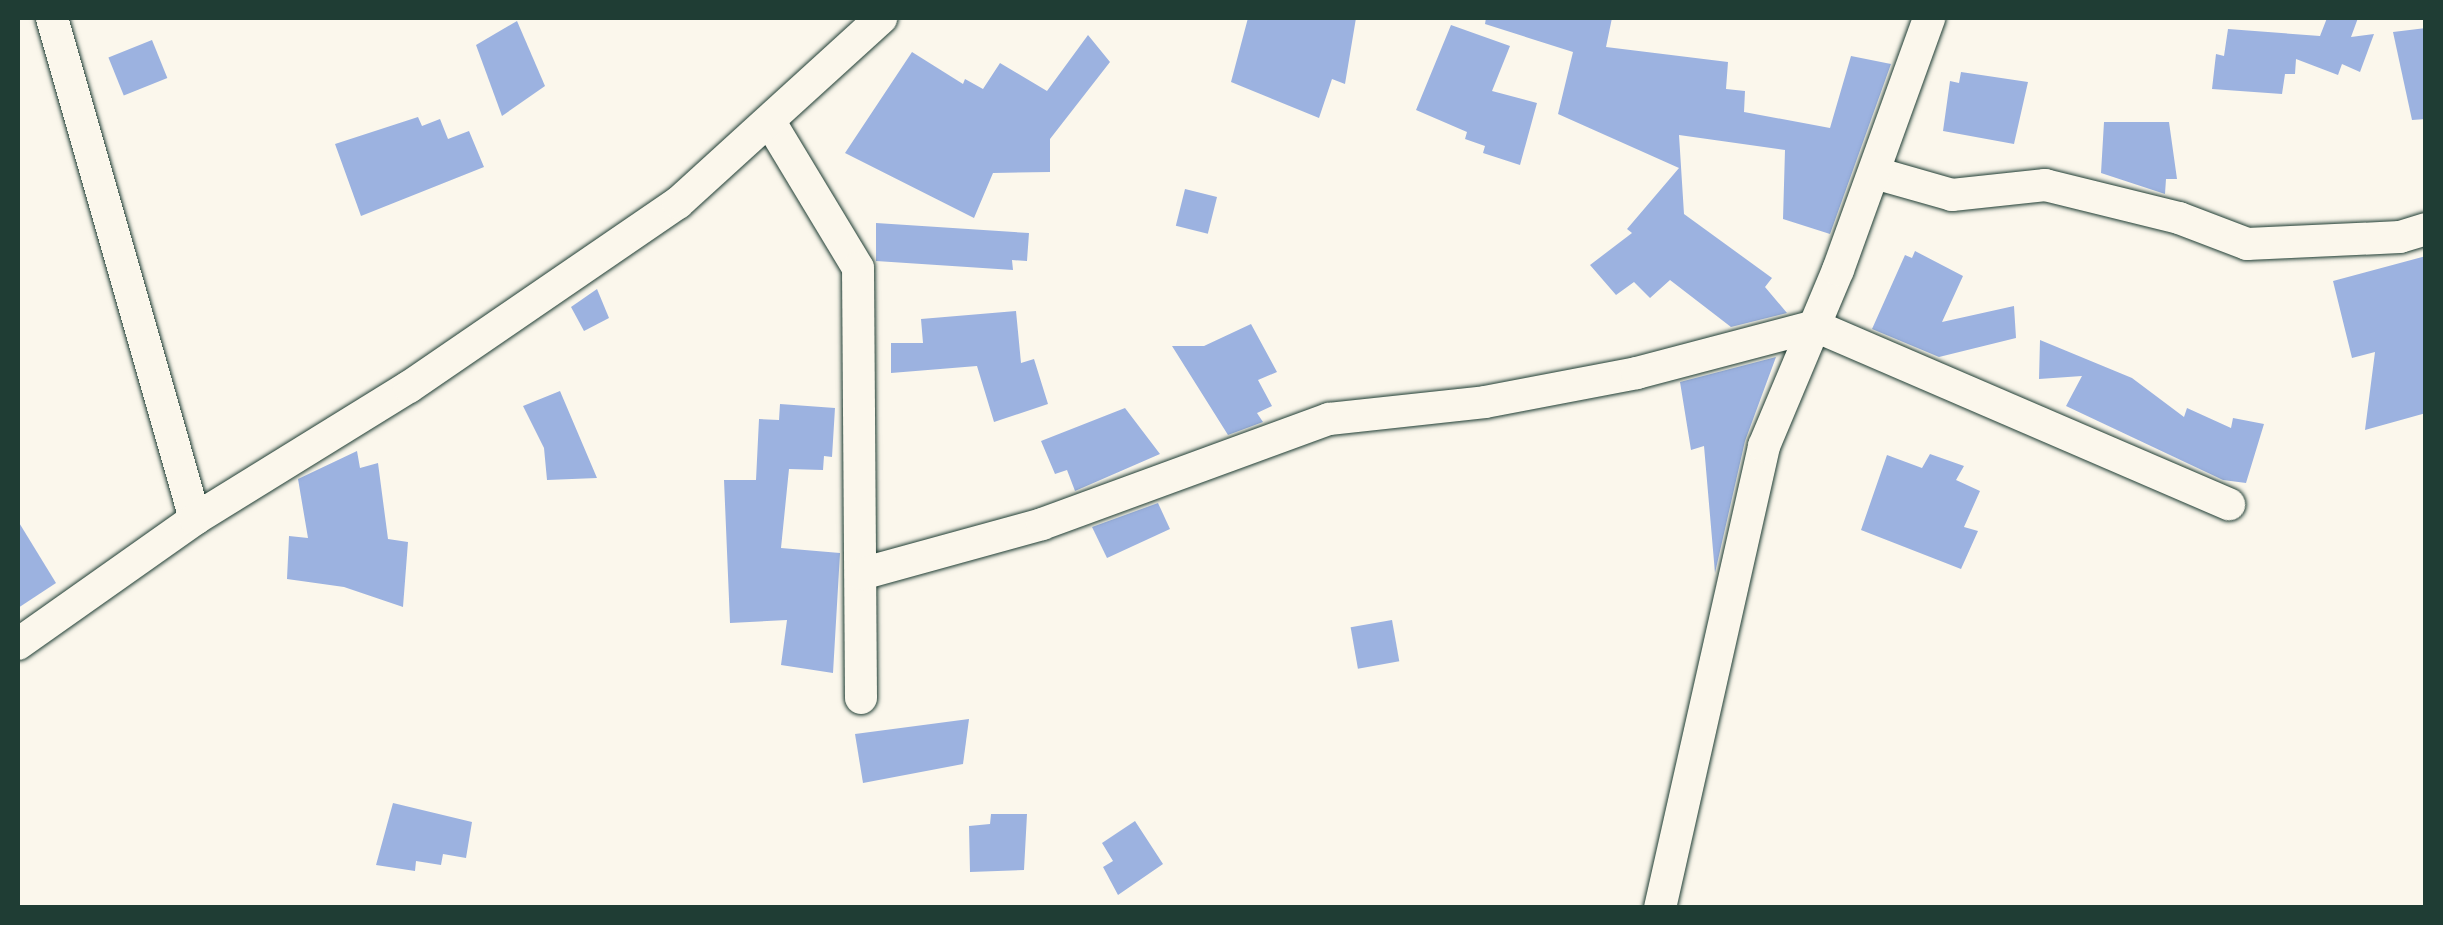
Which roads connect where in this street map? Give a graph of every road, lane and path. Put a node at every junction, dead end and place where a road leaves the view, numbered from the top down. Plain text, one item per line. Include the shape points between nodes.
1 (52, 18) edge
2 (881, 18) edge
3 (1929, 18) edge
4 (770, 122) junction
5 (1875, 173) junction
6 (2426, 229) edge
7 (1815, 326) junction
8 (2229, 504) dead end
9 (195, 519) junction
10 (860, 574) junction
11 (18, 644) edge
12 (861, 698) dead end
13 (1660, 908) edge

1 - 9 street
2 - 4 street
3 - 5 street
4 - 9 street via 678,204 409,387
4 - 10 street via 858,268
5 - 6 street via 1952,196 2045,186 2179,218 2246,244 2400,237
5 - 7 street
7 - 8 street
7 - 10 street via 1618,377 1485,402 1329,419 1042,524
7 - 13 street via 1764,446
9 - 11 street
10 - 12 street

